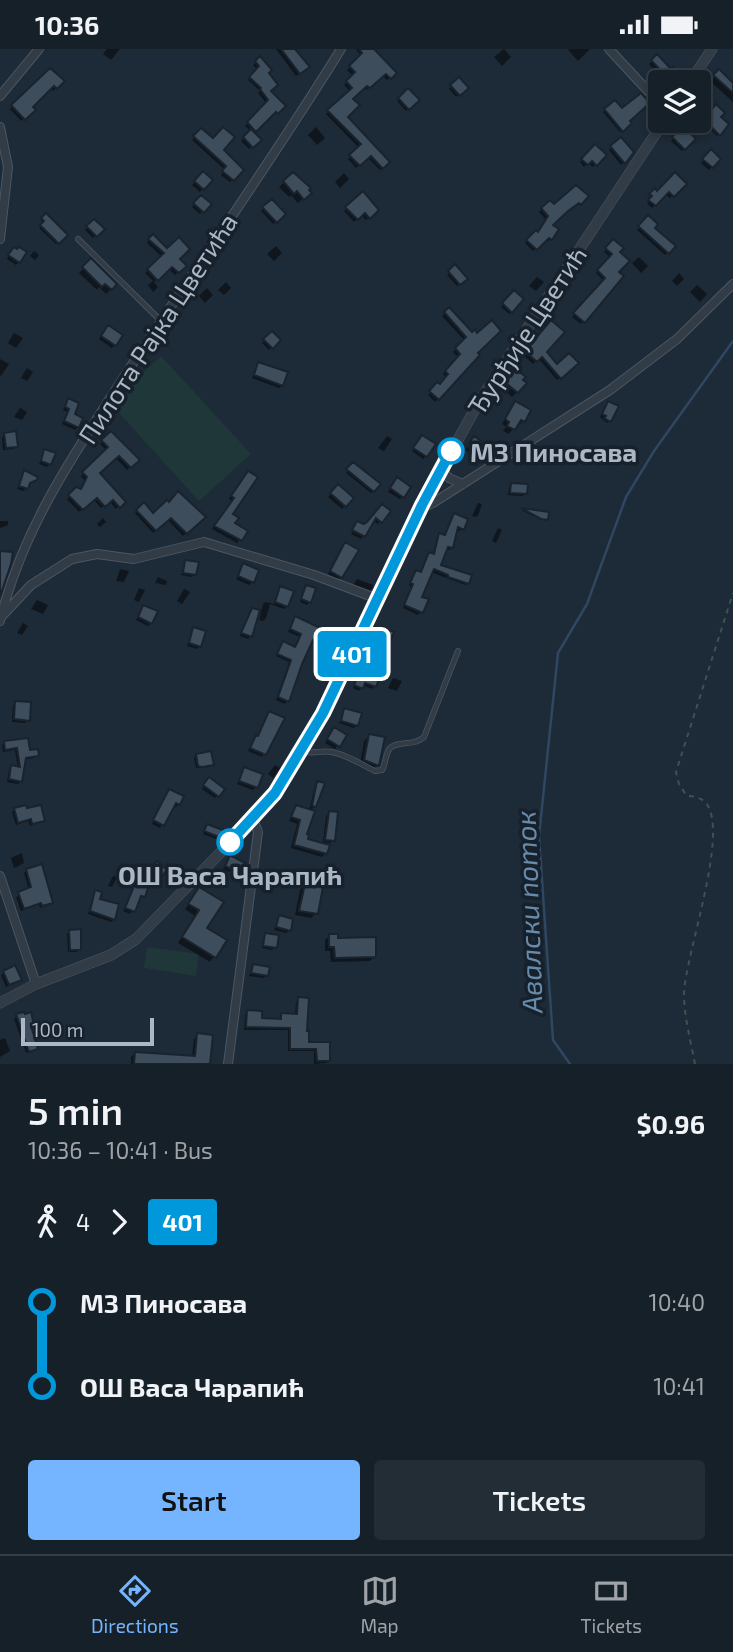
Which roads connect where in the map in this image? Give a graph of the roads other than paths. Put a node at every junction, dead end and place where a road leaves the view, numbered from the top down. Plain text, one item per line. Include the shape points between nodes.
1 (39, 49) edge
2 (341, 49) edge
3 (609, 49) edge
4 (712, 49) edge
5 (698, 70) edge
6 (648, 91) edge
7 (0, 96) edge
8 (0, 127) edge
9 (656, 133) edge
10 (0, 239) edge
11 (78, 239) dead end
12 (733, 284) edge
13 (161, 321) junction
14 (441, 469) junction
15 (463, 484) junction
16 (422, 505) junction
17 (10, 583) junction
18 (30, 585) junction
19 (378, 599) junction
20 (0, 620) edge
21 (458, 651) dead end
22 (301, 751) junction
23 (253, 819) junction
24 (0, 876) edge
25 (36, 985) junction
26 (0, 1003) edge
27 (228, 1064) edge

1 - 7 street
2 - 13 street, Пилота Рајка Цветића
3 - 6 street
4 - 5 street
8 - 10 street via 8,167
9 - 14 street, Ђурђије Цветић via 527,325
11 - 13 lane
12 - 15 street via 677,339 610,390
13 - 17 street, Пилота Рајка Цветића via 51,491
14 - 15 street
14 - 16 street, Ђурђије Цветић
15 - 16 street via 429,506
16 - 19 street, Ђурђије Цветић
17 - 18 street
17 - 20 street, Пилота Рајка Цветића
18 - 19 street via 84,555 134,559 204,542
18 - 20 street
19 - 22 street, Ђурђије Цветић
21 - 22 lane via 424,737 414,744 393,746 382,770 330,751
22 - 23 street, Ђурђије Цветић
23 - 25 street, Ђурђије Цветић via 136,939 111,955
23 - 27 street via 258,832
24 - 25 street
25 - 26 street, Ђурђије Цветић

